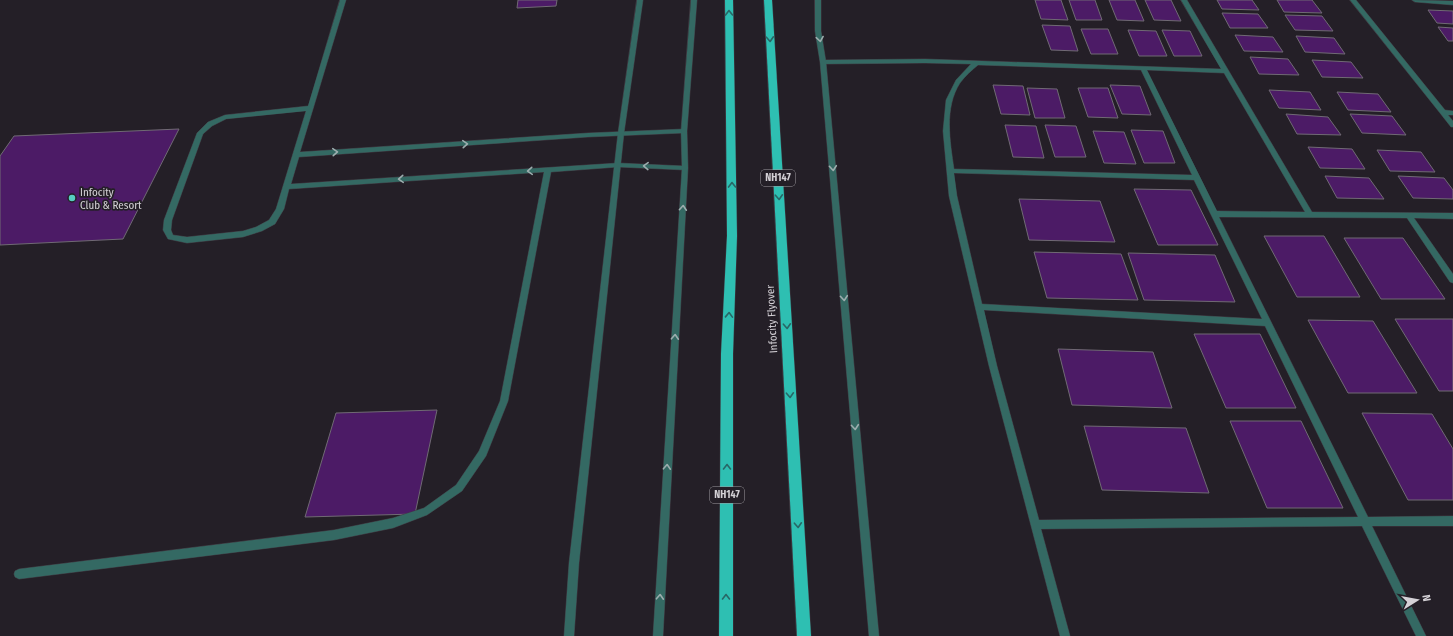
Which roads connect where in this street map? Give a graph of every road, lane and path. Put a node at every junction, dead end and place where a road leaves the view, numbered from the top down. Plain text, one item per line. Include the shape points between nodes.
1 (343, 0) edge
2 (640, 0) edge
3 (694, 0) edge
4 (729, 0) edge
5 (768, 0) edge
6 (818, 0) edge
7 (1184, 0) edge
8 (1353, 0) edge
9 (1415, 0) edge
10 (1453, 3) edge
11 (823, 62) junction
12 (976, 63) junction
13 (1143, 68) junction
14 (1226, 71) junction
15 (311, 108) junction
16 (1442, 112) junction
17 (1453, 113) edge
18 (1453, 125) edge
19 (684, 131) junction
20 (621, 133) junction
21 (297, 155) junction
22 (618, 165) junction
23 (685, 168) junction
24 (548, 169) junction
25 (950, 171) junction
26 (1197, 178) junction
27 (287, 187) junction
28 (1214, 214) junction
29 (1310, 215) junction
30 (1409, 216) junction
31 (1453, 216) edge
32 (1453, 280) edge
33 (979, 307) junction
34 (1268, 323) junction
35 (1365, 521) junction
36 (1453, 521) edge
37 (1035, 525) junction
38 (19, 574) dead end
39 (569, 636) edge
40 (658, 636) edge
41 (726, 636) edge
42 (804, 636) edge
43 (874, 636) edge
44 (1066, 636) edge
45 (1421, 636) edge

1 - 15 street
2 - 20 street
3 - 19 street
41 -> 4 highway, NH147 via 727,354 732,236
5 -> 42 highway, Infocity Flyover / NH147
6 -> 11 street via 818,31
7 - 14 street
8 - 16 street
9 - 10 street
11 - 12 street
11 -> 43 street
12 - 13 street
12 - 25 street via 958,81 949,100 946,131
13 - 14 street
13 - 26 street
14 - 29 street
15 - 21 street
15 - 27 street via 226,117 210,124 200,133 168,220 167,230 171,237 187,240 259,230 272,222 280,209
16 - 17 street
16 - 18 street
19 - 20 street
19 - 23 street
21 -> 20 street
20 - 22 street
21 - 27 street
23 -> 22 street
22 - 24 street
22 - 39 street via 575,555
40 -> 23 street
24 -> 27 street
24 - 38 street via 504,401 483,453 460,488 427,511 393,523 334,535
25 - 26 street
25 - 33 street via 953,196
26 - 28 street
28 - 29 street
28 - 34 street
29 - 30 street
30 - 31 street
30 - 32 street
33 - 34 street
33 - 37 street
34 - 35 street
35 - 36 street
35 - 37 street
35 - 45 street
37 - 44 street

